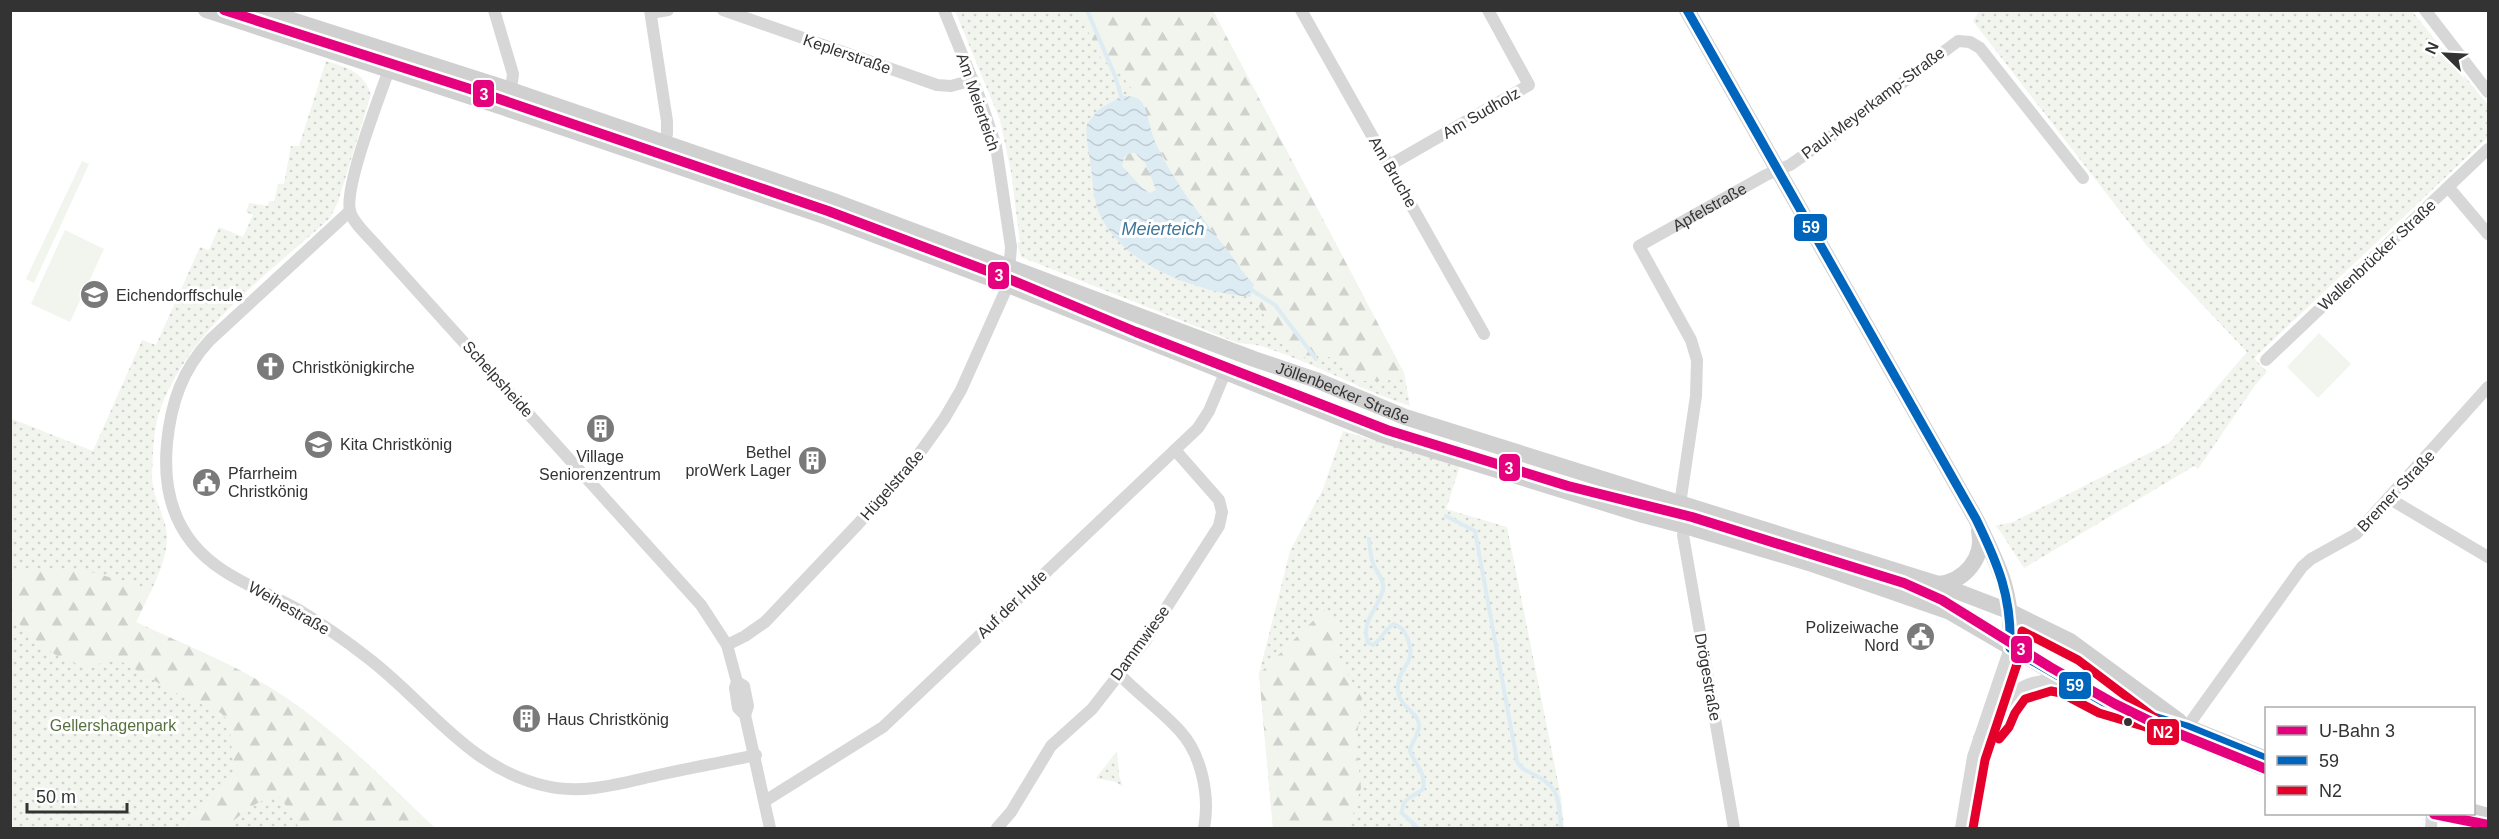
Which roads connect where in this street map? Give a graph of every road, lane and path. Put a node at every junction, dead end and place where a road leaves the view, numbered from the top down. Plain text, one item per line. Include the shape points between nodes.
1 (206, 10) edge
2 (261, 10) edge
3 (494, 10) edge
4 (668, 10) edge
5 (723, 10) edge
6 (944, 10) edge
7 (1301, 10) edge
8 (1488, 10) edge
9 (1687, 10) edge
10 (2425, 10) edge
11 (650, 12) edge
12 (394, 52) junction
13 (389, 70) junction
14 (973, 80) junction
15 (511, 90) junction
16 (2488, 92) edge
17 (505, 108) junction
18 (664, 142) junction
19 (2488, 149) edge
20 (658, 159) junction
21 (1390, 165) junction
22 (1779, 170) junction
23 (2083, 178) dead end
24 (2449, 188) junction
25 (350, 211) junction
26 (2488, 234) edge
27 (1011, 267) junction
28 (1008, 285) junction
29 (1484, 334) dead end
30 (2266, 360) dead end
31 (1225, 373) junction
32 (2488, 387) edge
33 (1175, 450) junction
34 (2390, 499) junction
35 (1680, 504) junction
36 (1976, 519) junction
37 (1685, 526) junction
38 (2488, 556) edge
39 (1938, 584) junction
40 (2011, 612) junction
41 (727, 645) junction
42 (2010, 648) junction
43 (1119, 674) junction
44 (2065, 681) junction
45 (2187, 727) junction
46 (1979, 738) junction
47 (756, 756) junction
48 (2265, 759) edge
49 (765, 801) junction
50 (1004, 826) edge
51 (770, 828) edge
52 (1204, 828) edge
53 (1734, 828) edge
54 (1960, 828) edge

1 - 13 main road, Jöllenbecker Straße
2 - 12 main road, Jöllenbecker Straße
3 - 15 street via 511,66
4 - 11 street
5 - 14 street, Keplerstraße via 937,86
6 - 14 street, Am Meierteich
7 - 21 street, Am Bruche
8 - 21 street, Am Sudholz via 1529,85
9 - 22 main road
10 - 16 street
11 - 18 street via 668,127
12 - 13 street
12 - 15 main road, Jöllenbecker Straße
13 - 17 main road, Jöllenbecker Straße
13 - 25 street via 353,177
14 - 27 street, Am Meierteich via 996,146
15 - 17 street
15 - 18 main road, Jöllenbecker Straße
17 - 20 main road, Jöllenbecker Straße
18 - 20 street
18 - 27 main road, Jöllenbecker Straße
19 - 24 street, Wallenbrücker Straße
20 - 28 main road, Jöllenbecker Straße
21 - 29 street, Am Bruche
22 - 23 street, Paul-Meyerkamp-Straße via 1833,135 1950,45 1965,41 1980,48
22 - 35 street, Apfelstraße via 1639,246 1688,334 1697,360 1696,396
22 - 36 main road
24 - 26 street
24 - 30 street, Wallenbrücker Straße
25 - 41 street, Schelpsheide via 375,244 701,605
25 - 47 street, Weihestraße via 216,333 196,355 179,385 168,437 166,484 172,508 190,540 225,572 297,610 365,656 467,748 530,782 561,789 594,788
27 - 28 street
27 - 35 main road, Jöllenbecker Straße via 1405,417
28 - 31 main road, Jöllenbecker Straße
28 - 41 street, Hügelstraße via 961,390 914,461 765,622
31 - 33 street, Auf der Hufe via 1204,420
31 - 37 main road, Jöllenbecker Straße via 1403,442
32 - 34 street, Bremer Straße
33 - 43 street, Dammwiese via 1219,500 1221,519 1150,634
33 - 49 street, Auf der Hufe via 883,727
34 - 38 street
34 - 45 street, Bremer Straße via 2356,534 2301,567
35 - 39 main road, Jöllenbecker Straße
36 - 39 main road via 1979,553 1960,577
36 - 40 main road via 2006,584
37 - 42 main road, Jöllenbecker Straße via 1809,563 1950,612
37 - 53 street, Drögestraße via 1684,543
39 - 40 main road, Jöllenbecker Straße
40 - 42 main road
40 - 45 main road, Jöllenbecker Straße via 2084,650
41 - 47 street, Schelpsheide via 737,682 744,686 748,706 745,715
42 - 44 main road, Jöllenbecker Straße
42 - 46 street
43 - 50 street, Dammwiese via 1092,709 1051,746
43 - 52 street via 1180,731 1191,747 1205,789
44 - 45 main road, Jöllenbecker Straße via 2104,702
44 - 46 street via 2042,680 2017,690 1999,721
45 - 48 main road, Jöllenbecker Straße
46 - 54 street
47 - 49 street, Schelpsheide
49 - 51 street, Schelpsheide

